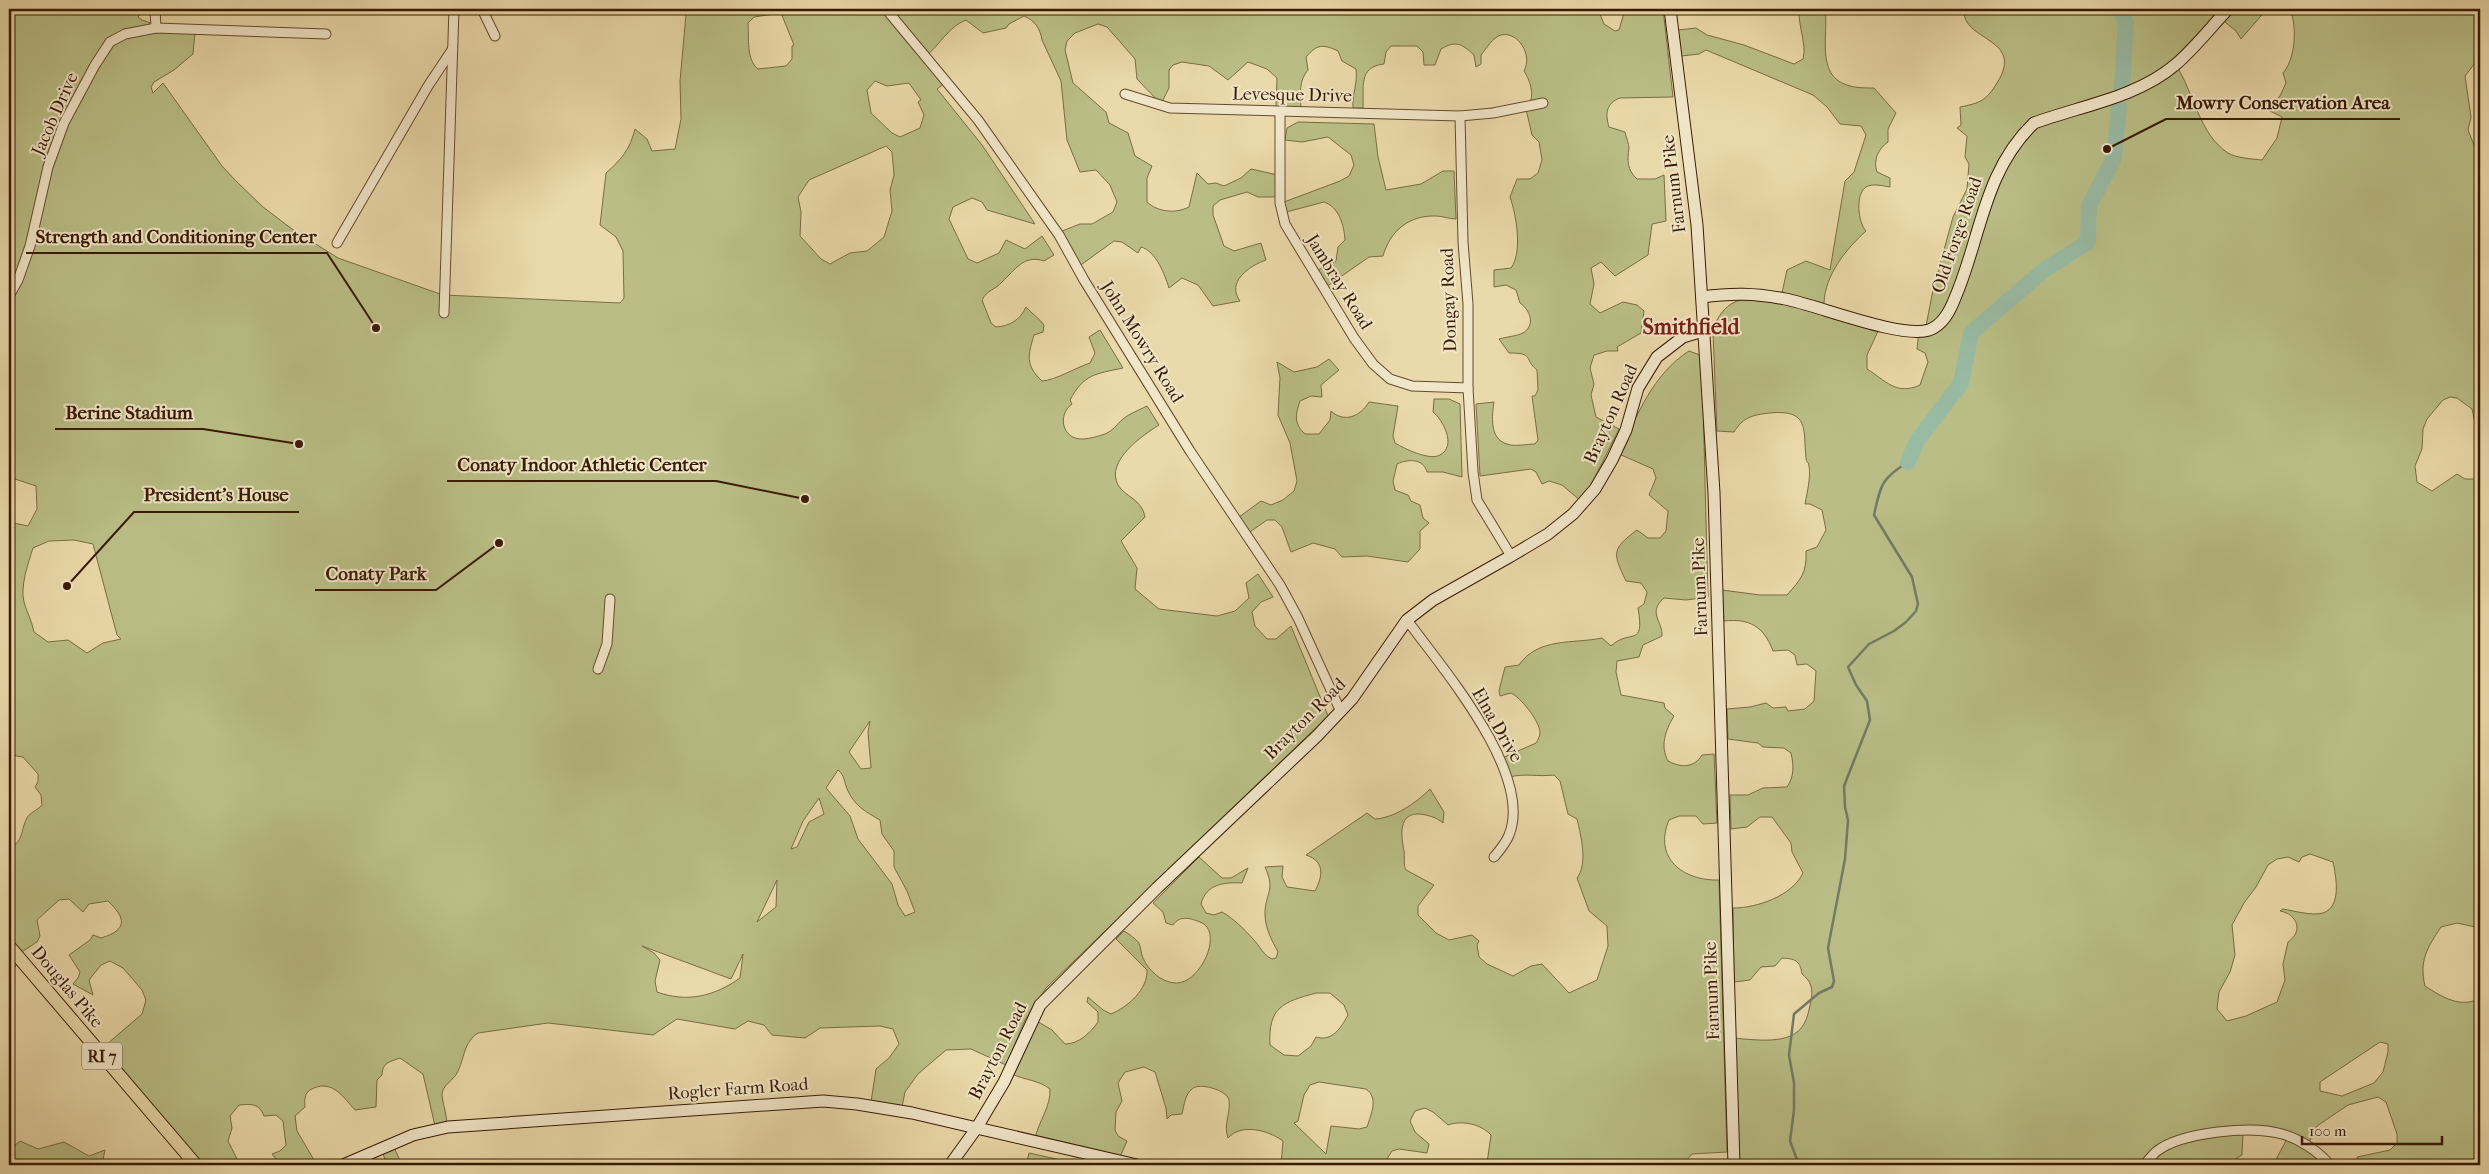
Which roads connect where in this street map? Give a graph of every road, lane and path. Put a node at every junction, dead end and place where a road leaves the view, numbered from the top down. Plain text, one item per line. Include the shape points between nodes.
1 (155, 9) edge
2 (454, 9) edge
3 (482, 9) edge
4 (886, 9) edge
5 (1670, 9) edge
6 (2228, 9) edge
7 (156, 28) junction
8 (326, 34) dead end
9 (495, 36) dead end
10 (452, 50) junction
11 (1125, 94) dead end
12 (1543, 103) dead end
13 (1280, 112) junction
14 (1460, 116) junction
15 (337, 243) dead end
16 (9, 296) edge
17 (1702, 297) junction
18 (444, 313) dead end
19 (1702, 331) junction
20 (1468, 388) junction
21 (1511, 556) junction
22 (610, 599) dead end
23 (1407, 620) junction
24 (598, 669) dead end
25 (1341, 712) junction
26 (1494, 858) dead end
27 (9, 946) edge
28 (976, 1129) junction
29 (196, 1165) edge
30 (343, 1165) edge
31 (950, 1165) edge
32 (1137, 1165) edge
33 (1734, 1165) edge
34 (2144, 1165) edge
35 (2330, 1165) edge

1 - 7 street
2 - 10 street
3 - 9 street
4 - 25 street, John Mowry Road via 983,126 1059,236 1190,451 1280,585
5 - 17 street, Farnum Pike via 1697,225
6 - 17 street, Old Forge Road via 2176,65 2153,80 2128,92 2034,124 2023,134 1993,181 1950,312 1936,326 1923,331 1890,327 1762,295 1736,292
7 - 8 street, Jacob Drive
7 - 16 street, Jacob Drive via 125,34 110,42 95,65 64,123 48,167 30,246
10 - 15 street
10 - 18 street
11 - 13 street, Levesque Drive via 1170,108
12 - 14 street
13 - 14 street, Levesque Drive
13 - 20 street, Jambray Road via 1280,203 1285,224 1354,338 1373,364 1390,379 1412,386
14 - 20 street, Dongay Road
17 - 19 street, Farnum Pike
19 - 21 street, Brayton Road via 1683,337 1657,357 1638,388 1626,430 1595,489 1573,514 1548,534
19 - 33 street, Farnum Pike via 1714,493
20 - 21 street, Dongay Road via 1477,500
21 - 23 street, Brayton Road via 1433,600
22 - 24 street via 607,644
23 - 25 street, Brayton Road
23 - 26 street, Elna Drive via 1472,710 1496,748 1510,781 1513,814 1509,836
25 - 28 street, Brayton Road via 1040,1005 1004,1082
27 - 29 main road, Douglas Pike / RI 7
28 - 30 street, Rogler Farm Road via 912,1113 857,1104 823,1101 774,1103 448,1127 413,1135
28 - 31 street, Brayton Road
28 - 32 street, Rogler Farm Road
34 - 35 street via 2157,1151 2179,1140 2207,1134 2262,1130 2303,1143

